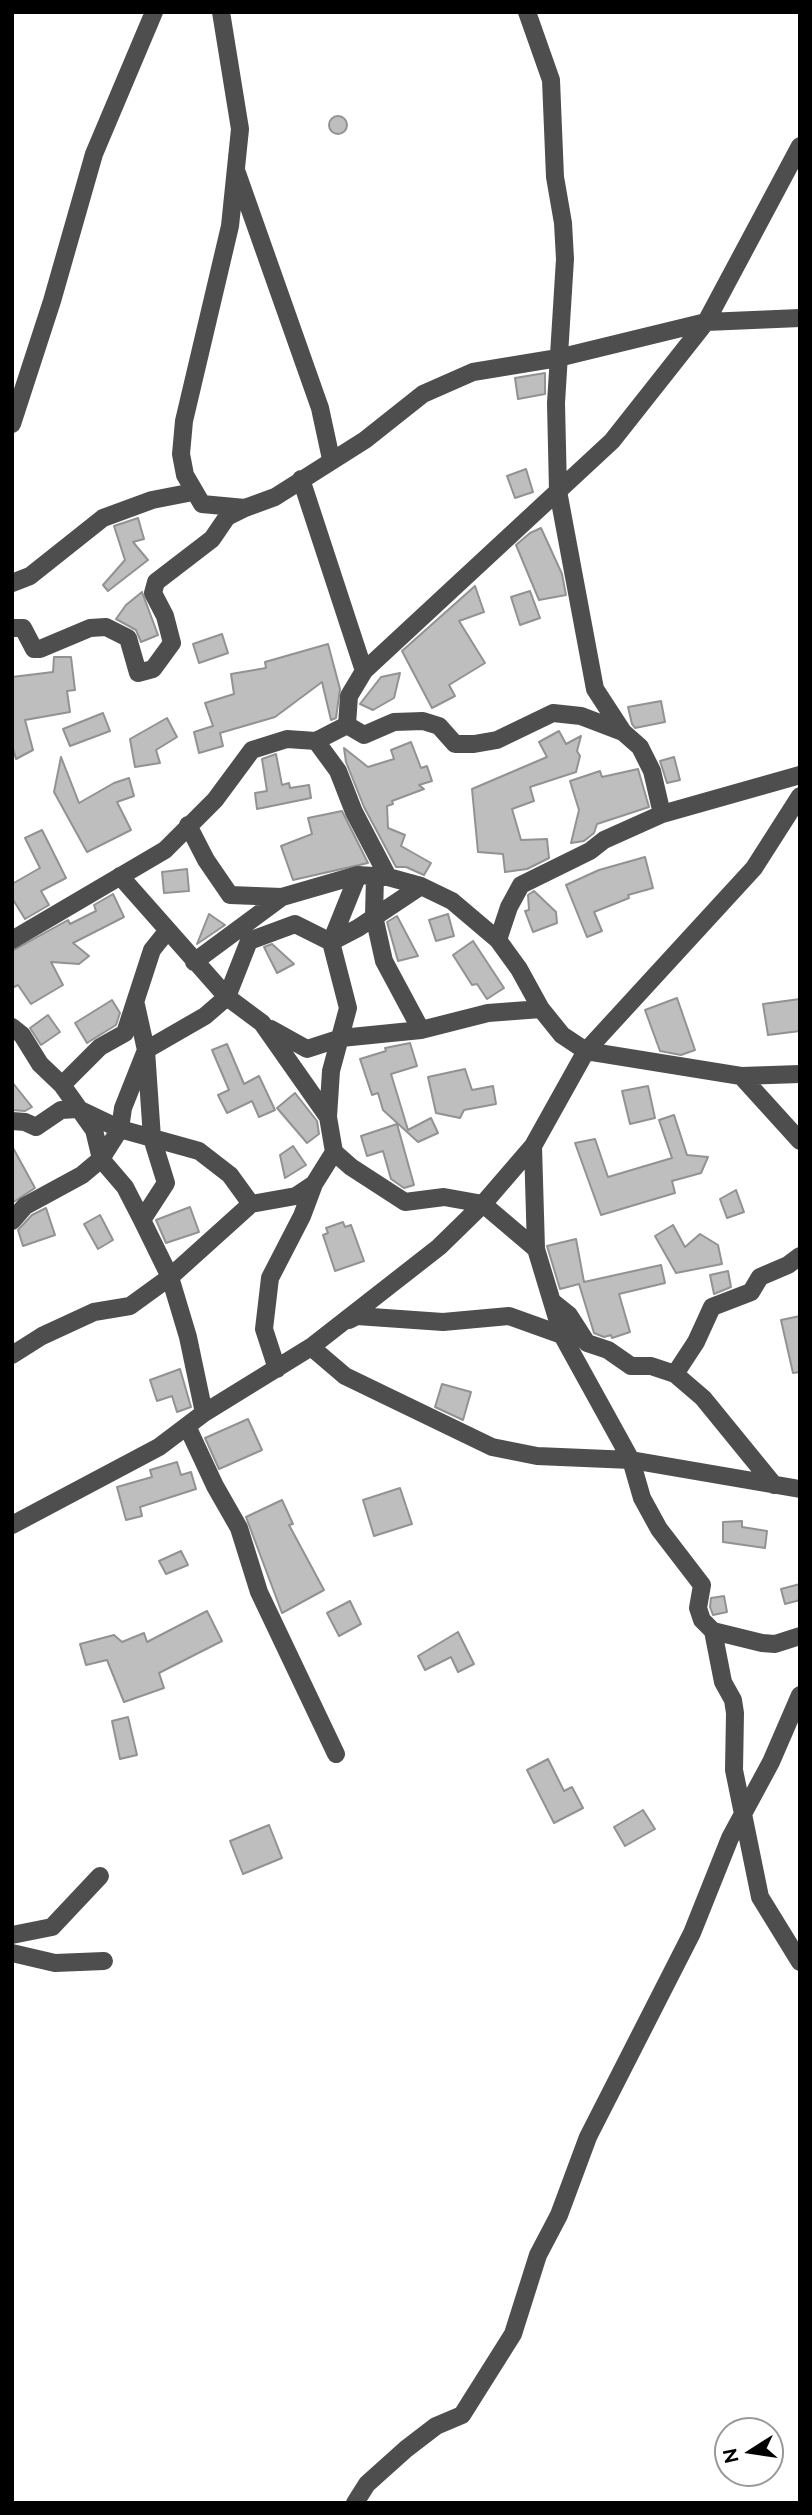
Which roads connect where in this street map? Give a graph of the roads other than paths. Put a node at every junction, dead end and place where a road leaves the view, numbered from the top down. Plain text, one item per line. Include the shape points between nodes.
1 (154, 12) edge
2 (221, 12) edge
3 (527, 12) edge
4 (800, 146) edge
5 (235, 170) junction
6 (800, 318) edge
7 (706, 322) junction
8 (558, 358) junction
9 (12, 424) edge
10 (331, 459) junction
11 (300, 479) junction
12 (558, 491) junction
13 (193, 492) junction
14 (245, 508) junction
15 (12, 583) edge
16 (12, 628) edge
17 (364, 671) junction
18 (347, 725) junction
19 (623, 732) junction
20 (316, 741) junction
21 (800, 775) edge
22 (800, 796) edge
23 (662, 814) junction
24 (188, 825) junction
25 (120, 876) junction
26 (374, 876) junction
27 (421, 886) junction
28 (282, 897) junction
29 (374, 916) junction
30 (168, 930) junction
31 (12, 940) edge
32 (498, 940) junction
33 (331, 942) junction
34 (194, 962) junction
35 (227, 997) junction
36 (136, 1004) junction
37 (541, 1009) junction
38 (262, 1023) junction
39 (12, 1027) edge
40 (421, 1030) junction
41 (341, 1038) junction
42 (146, 1050) junction
43 (586, 1051) junction
44 (800, 1074) edge
45 (741, 1076) junction
46 (62, 1085) junction
47 (78, 1109) junction
48 (328, 1116) junction
49 (12, 1121) edge
50 (120, 1129) junction
51 (152, 1139) junction
52 (800, 1141) edge
53 (533, 1146) junction
54 (334, 1152) junction
55 (101, 1159) junction
56 (314, 1184) junction
57 (251, 1204) junction
58 (483, 1204) junction
59 (142, 1220) junction
60 (12, 1221) edge
61 (536, 1249) junction
62 (800, 1255) edge
63 (170, 1277) junction
64 (554, 1303) junction
65 (341, 1324) junction
66 (562, 1335) junction
67 (42, 1336) junction
68 (12, 1343) edge
69 (312, 1348) junction
70 (12, 1354) edge
71 (277, 1368) junction
72 (675, 1374) junction
73 (204, 1413) junction
74 (187, 1426) junction
75 (631, 1460) junction
76 (774, 1485) junction
77 (800, 1489) edge
78 (12, 1525) edge
79 (713, 1631) junction
80 (800, 1636) edge
81 (800, 1695) edge
82 (336, 1755) dead end
83 (745, 1811) junction
84 (100, 1876) dead end
85 (12, 1935) edge
86 (12, 1953) edge
87 (104, 1961) dead end
88 (800, 1962) edge
89 (355, 2503) edge

1 - 9 street via 94,154
2 - 5 street via 240,129
3 - 8 street via 551,80 555,177 565,259
4 - 7 street
5 - 10 street via 312,383
5 - 13 street via 230,226 184,421 181,454
6 - 7 street
7 - 8 street
7 - 12 street via 612,441
8 - 10 street via 460,377 423,394 365,440
8 - 12 street
10 - 11 street
11 - 14 street via 275,497
11 - 17 street
12 - 17 street
12 - 19 street via 594,688
13 - 14 street via 202,503
13 - 15 street via 152,500 103,518 30,576
14 - 16 street via 227,517 212,539 156,582 153,593 172,643 153,669 138,673 128,638 106,627 90,628 40,649 34,649 23,628
17 - 18 street via 349,695
18 - 19 street via 364,735 394,722 423,721 439,726 455,744 474,744 497,740 553,713 581,716
18 - 20 street
19 - 23 street via 640,747 652,771
20 - 24 street via 287,739 252,750 215,800
20 - 26 street via 338,771
21 - 23 street
22 - 43 street via 754,868
23 - 32 street via 521,886
24 - 25 street via 165,850
24 - 28 street via 230,895
25 - 30 street
25 - 31 street
26 - 27 street
26 - 28 street
26 - 29 street
26 - 33 street
27 - 29 street
27 - 32 street via 452,901
28 - 34 street
29 - 33 street
29 - 40 street via 384,961
30 - 34 street
30 - 36 street via 152,950
32 - 37 street
33 - 35 street via 295,924 250,941
33 - 41 street via 348,1008
34 - 35 street
35 - 38 street
35 - 42 street via 205,1016
36 - 42 street
36 - 46 street via 125,1033 100,1047
37 - 40 street via 488,1013
37 - 43 street via 562,1035
38 - 41 street via 307,1049
38 - 48 street
39 - 46 street
40 - 41 street
41 - 48 street via 331,1071
42 - 50 street via 123,1108
42 - 51 street
43 - 45 street
43 - 53 street
44 - 45 street
45 - 52 street
46 - 47 street
47 - 49 street via 61,1110 36,1128
47 - 50 street
47 - 55 street via 94,1130
48 - 54 street
50 - 51 street
50 - 55 street
51 - 57 street via 199,1152 230,1175
51 - 59 street via 166,1183
53 - 58 street
53 - 61 street
54 - 56 street
54 - 58 street via 404,1202 444,1197
55 - 59 street via 125,1187
55 - 60 street via 82,1175 25,1206
56 - 57 street via 296,1196
56 - 71 street via 270,1278 264,1329
57 - 63 street
58 - 61 street
58 - 65 street via 439,1247
59 - 63 street
61 - 64 street
62 - 72 street via 760,1277 751,1292 712,1307
63 - 67 street via 130,1306 94,1312
63 - 73 street
64 - 66 street
64 - 72 street via 569,1315 587,1343 608,1350 631,1366 651,1366
65 - 66 street via 357,1316 443,1322 509,1316
65 - 69 street
66 - 75 street
67 - 68 street
67 - 70 street
69 - 71 street
69 - 75 street via 345,1376 492,1447 537,1456
71 - 73 street
72 - 76 street via 703,1398
73 - 74 street
74 - 78 street via 159,1447
74 - 82 street via 239,1528 259,1592
75 - 76 street
75 - 79 street via 642,1498 659,1528 702,1585 698,1608
76 - 77 street
79 - 80 street via 775,1644
79 - 83 street via 723,1682 733,1700 734,1770
81 - 83 street
83 - 88 street via 760,1897
83 - 89 street via 692,1933 588,2137 559,2215 538,2255 513,2334 462,2415 436,2426 406,2449 367,2484
84 - 85 street via 52,1927
86 - 87 street via 55,1964

